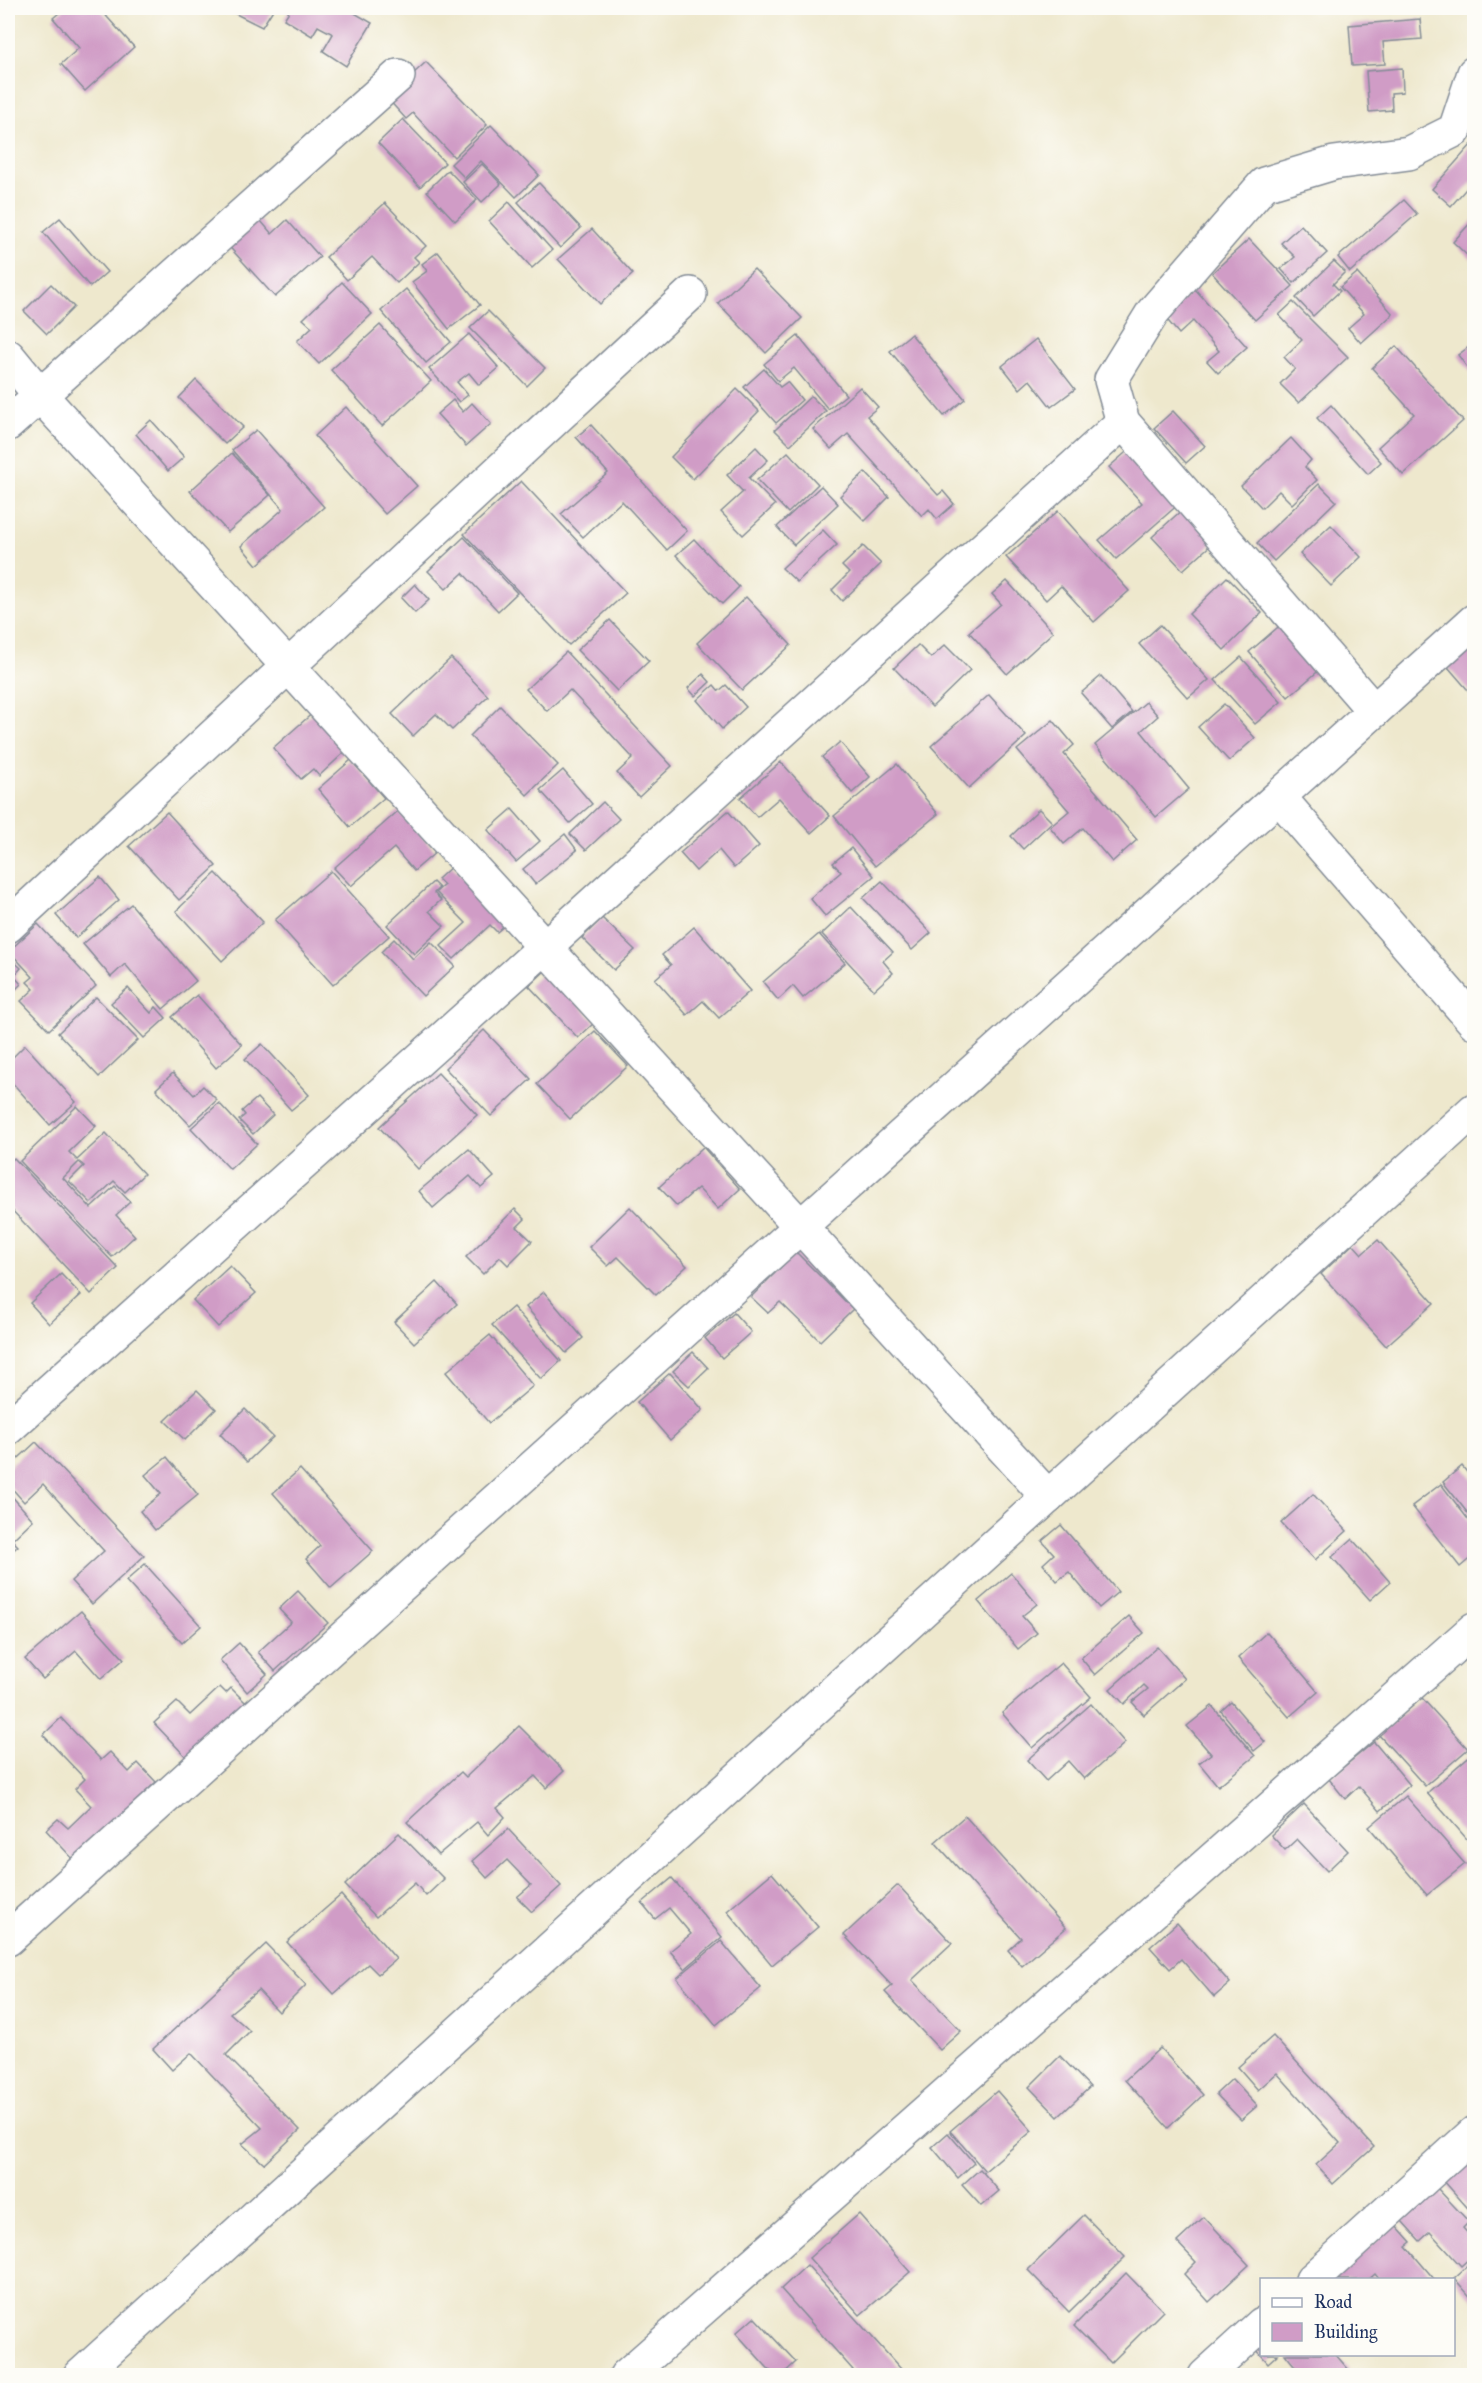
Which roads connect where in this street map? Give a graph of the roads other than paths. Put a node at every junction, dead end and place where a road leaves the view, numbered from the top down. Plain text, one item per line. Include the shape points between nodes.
1 (1474, 73) edge
2 (398, 76) dead end
3 (690, 294) dead end
4 (8, 356) edge
5 (40, 394) junction
6 (1123, 422) junction
7 (8, 424) edge
8 (1474, 621) edge
9 (288, 666) junction
10 (1374, 711) junction
11 (1279, 796) junction
12 (8, 926) edge
13 (545, 947) junction
14 (1474, 1022) edge
15 (1474, 1110) edge
16 (800, 1227) junction
17 (8, 1428) edge
18 (1048, 1497) junction
19 (1474, 1629) edge
20 (8, 1939) edge
21 (1474, 2133) edge
22 (1314, 2278) edge
23 (1260, 2326) edge
24 (80, 2376) edge
25 (626, 2376) edge
26 (1205, 2376) edge

1 - 6 street via 1455,130 1409,153 1334,163 1264,184 1153,312 1111,380
2 - 5 street
3 - 9 street
4 - 5 street
5 - 7 street
5 - 9 street
6 - 10 street
6 - 13 street
8 - 10 street
9 - 12 street
9 - 13 street
10 - 11 street
11 - 14 street
11 - 16 street
13 - 16 street
13 - 17 street
15 - 18 street
16 - 18 street
16 - 20 street
18 - 24 street
19 - 25 street
21 - 22 street
23 - 26 street

